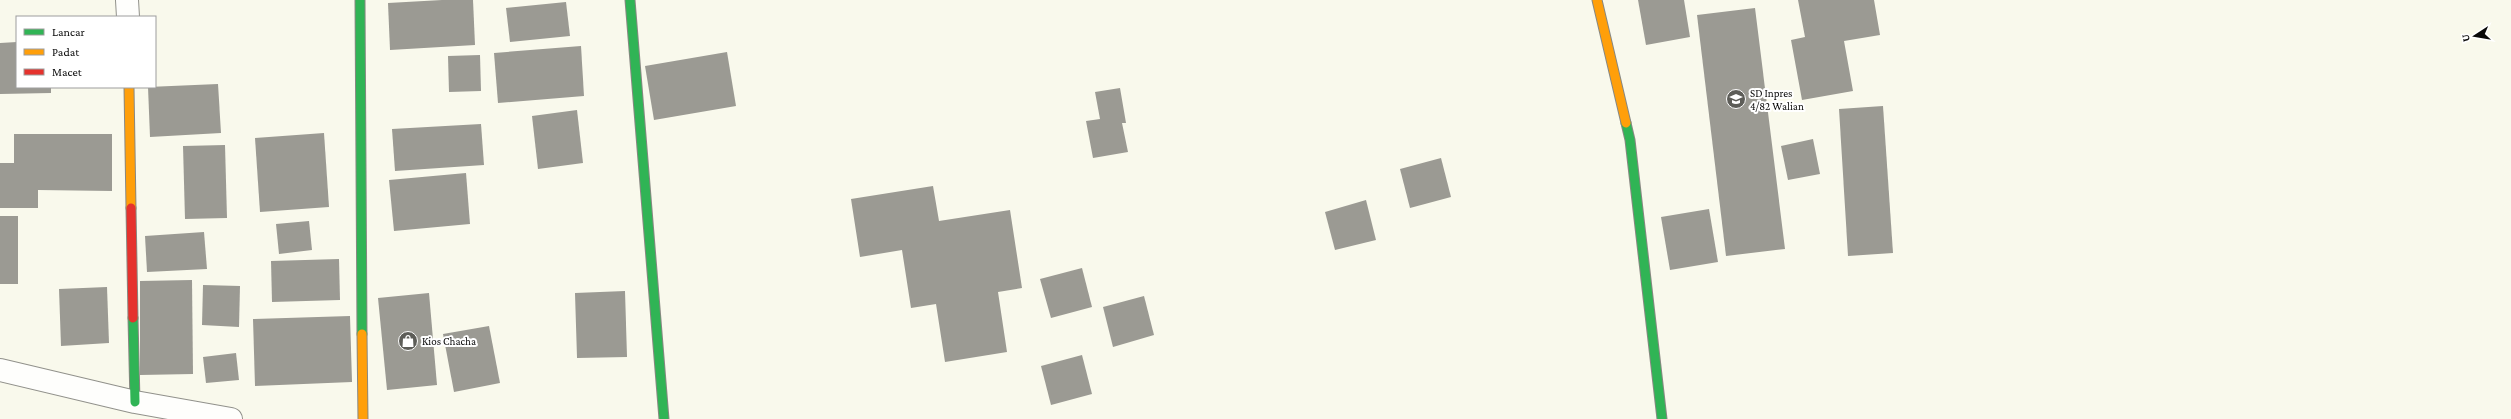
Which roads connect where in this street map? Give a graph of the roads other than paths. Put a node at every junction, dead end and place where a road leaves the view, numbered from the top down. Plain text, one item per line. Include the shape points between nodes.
1 (127, 0) edge
2 (360, 0) edge
3 (630, 0) edge
4 (1598, 0) edge
5 (128, 16) edge
6 (129, 88) edge
7 (0, 370) edge
8 (135, 402) junction
9 (231, 419) edge
10 (363, 419) edge
11 (664, 419) edge
12 (1662, 419) edge

1 - 5 street
2 - 10 street
3 - 11 street
4 - 12 street via 1630,140
6 - 8 street
7 - 8 street
8 - 9 street

